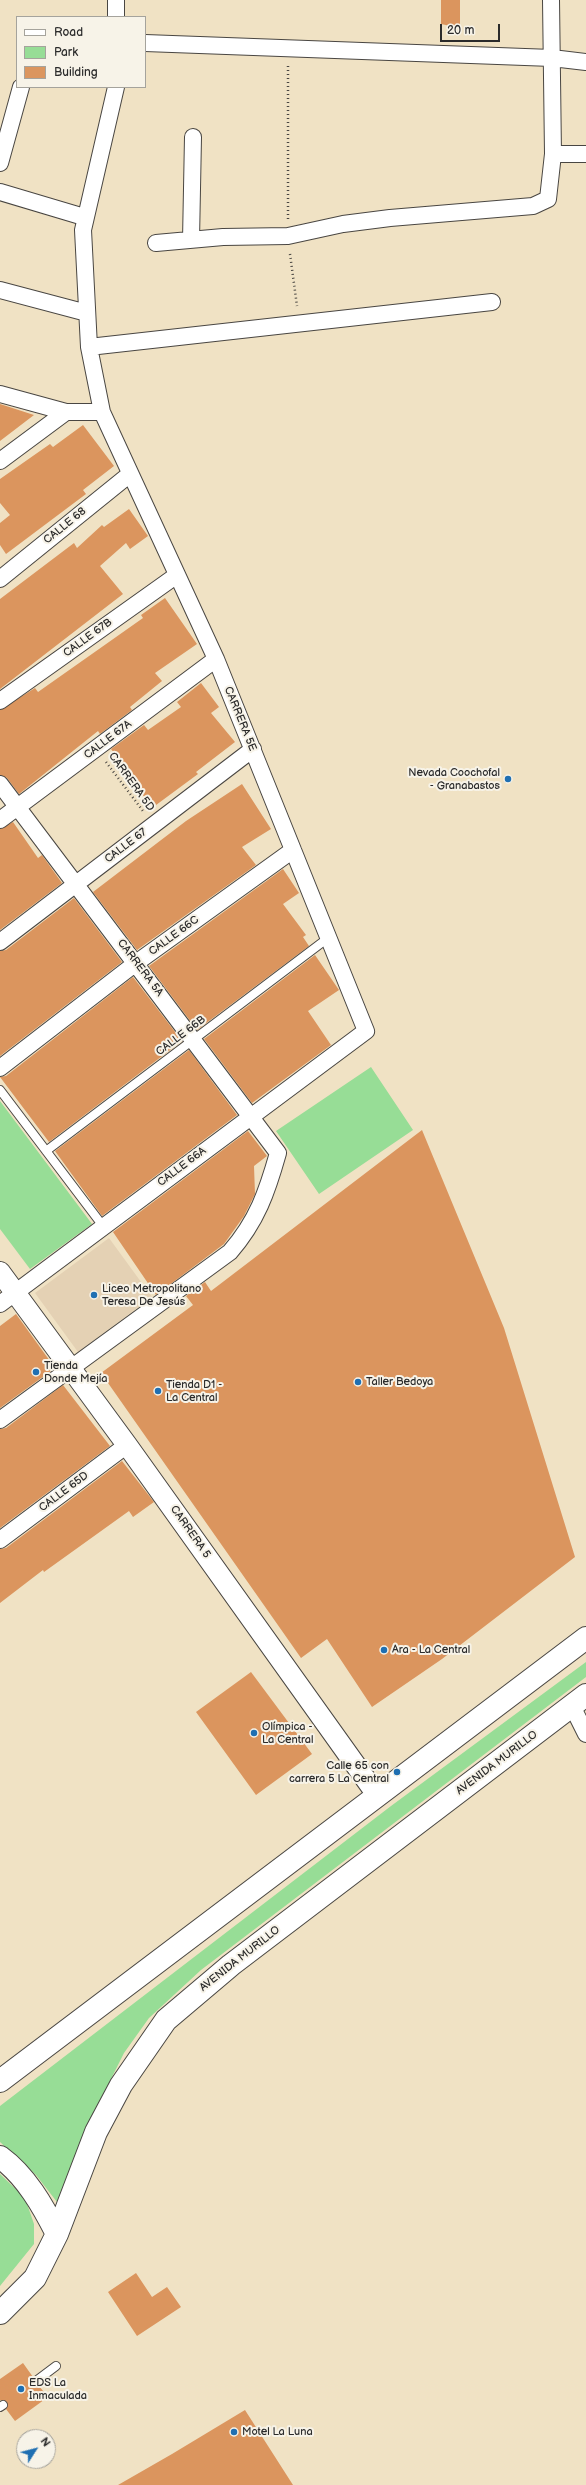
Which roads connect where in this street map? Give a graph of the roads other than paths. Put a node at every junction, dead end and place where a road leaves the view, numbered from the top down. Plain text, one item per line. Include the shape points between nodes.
1 (116, 0) edge
2 (551, 0) edge
3 (116, 16) edge
4 (146, 43) edge
5 (552, 58) junction
6 (586, 62) edge
7 (21, 88) edge
8 (116, 88) edge
9 (193, 137) dead end
10 (553, 154) junction
11 (586, 154) edge
12 (0, 164) edge
13 (0, 192) edge
14 (84, 217) junction
15 (191, 240) junction
16 (156, 243) dead end
17 (0, 290) edge
18 (492, 302) dead end
19 (87, 313) junction
20 (89, 347) junction
21 (0, 394) edge
22 (66, 412) junction
23 (102, 412) junction
24 (0, 461) edge
25 (130, 474) junction
26 (177, 575) junction
27 (0, 579) edge
28 (216, 659) junction
29 (0, 701) edge
30 (253, 749) junction
31 (0, 784) edge
32 (18, 807) junction
33 (0, 820) edge
34 (293, 850) junction
35 (76, 884) junction
36 (328, 938) junction
37 (0, 942) edge
38 (136, 963) junction
39 (366, 1031) joint
40 (194, 1040) junction
41 (0, 1068) edge
42 (0, 1090) edge
43 (251, 1116) junction
44 (46, 1151) junction
45 (103, 1226) junction
46 (0, 1272) edge
47 (8, 1298) edge
48 (72, 1368) junction
49 (0, 1420) edge
50 (127, 1445) junction
51 (0, 1540) edge
52 (586, 1638) edge
53 (579, 1700) edge
54 (586, 1734) edge
55 (377, 1795) junction
56 (0, 2081) edge
57 (0, 2157) edge
58 (57, 2234) junction
59 (0, 2313) edge
60 (56, 2366) dead end
61 (36, 2381) dead end

1 - 3 street
2 - 5 street
4 - 5 street
5 - 6 street
5 - 10 street
7 - 12 street
8 - 14 street, CARRERA 5E
9 - 15 street
10 - 11 street
10 - 15 street via 548,199 533,206 390,218 343,224 288,236
13 - 14 street
14 - 19 street, CARRERA 5E
15 - 16 street
17 - 19 street
18 - 20 street
19 - 20 street, CARRERA 5E
20 - 23 street, CARRERA 5E
21 - 22 street
22 - 23 street
22 - 24 street
23 - 25 street, CARRERA 5E
25 - 26 street, CARRERA 5E
25 - 27 street, CALLE 68
26 - 28 street, CARRERA 5E
26 - 29 street, CALLE 67B
28 - 30 street, CARRERA 5E
28 - 32 street, CALLE 67A
30 - 34 street, CARRERA 5E
30 - 35 street, CALLE 67
31 - 32 street, CARRERA 5A
32 - 33 street, CALLE 67A
32 - 35 street, CARRERA 5A
34 - 36 street, CARRERA 5E
34 - 38 street, CALLE 66C
35 - 37 street, CALLE 67
35 - 38 street, CARRERA 5A
36 - 39 street, CARRERA 5E
36 - 40 lane, CALLE 66B
38 - 40 street, CARRERA 5A
38 - 41 street, CALLE 66C
39 - 43 street, CALLE 66A
40 - 43 street, CARRERA 5A
40 - 44 lane, CALLE 66B
42 - 44 lane
43 - 45 street, CALLE 66A
43 - 48 street, CARRERA 5A via 278,1153 263,1203 242,1239 230,1252
44 - 45 lane
45 - 47 street, CALLE 66A
46 - 47 street, CARRERA 5
47 - 48 street, CARRERA 5
48 - 49 street
48 - 50 street, CARRERA 5
50 - 51 street, CALLE 65D
50 - 55 street, CARRERA 5
52 - 55 main road
53 - 54 street
53 - 58 main road, AVENIDA MURILLO via 231,1965 166,2020 121,2084 96,2132
55 - 56 main road
57 - 58 main road via 26,2182 44,2208
58 - 59 main road, AVENIDA MURILLO via 35,2278
60 - 61 lane

